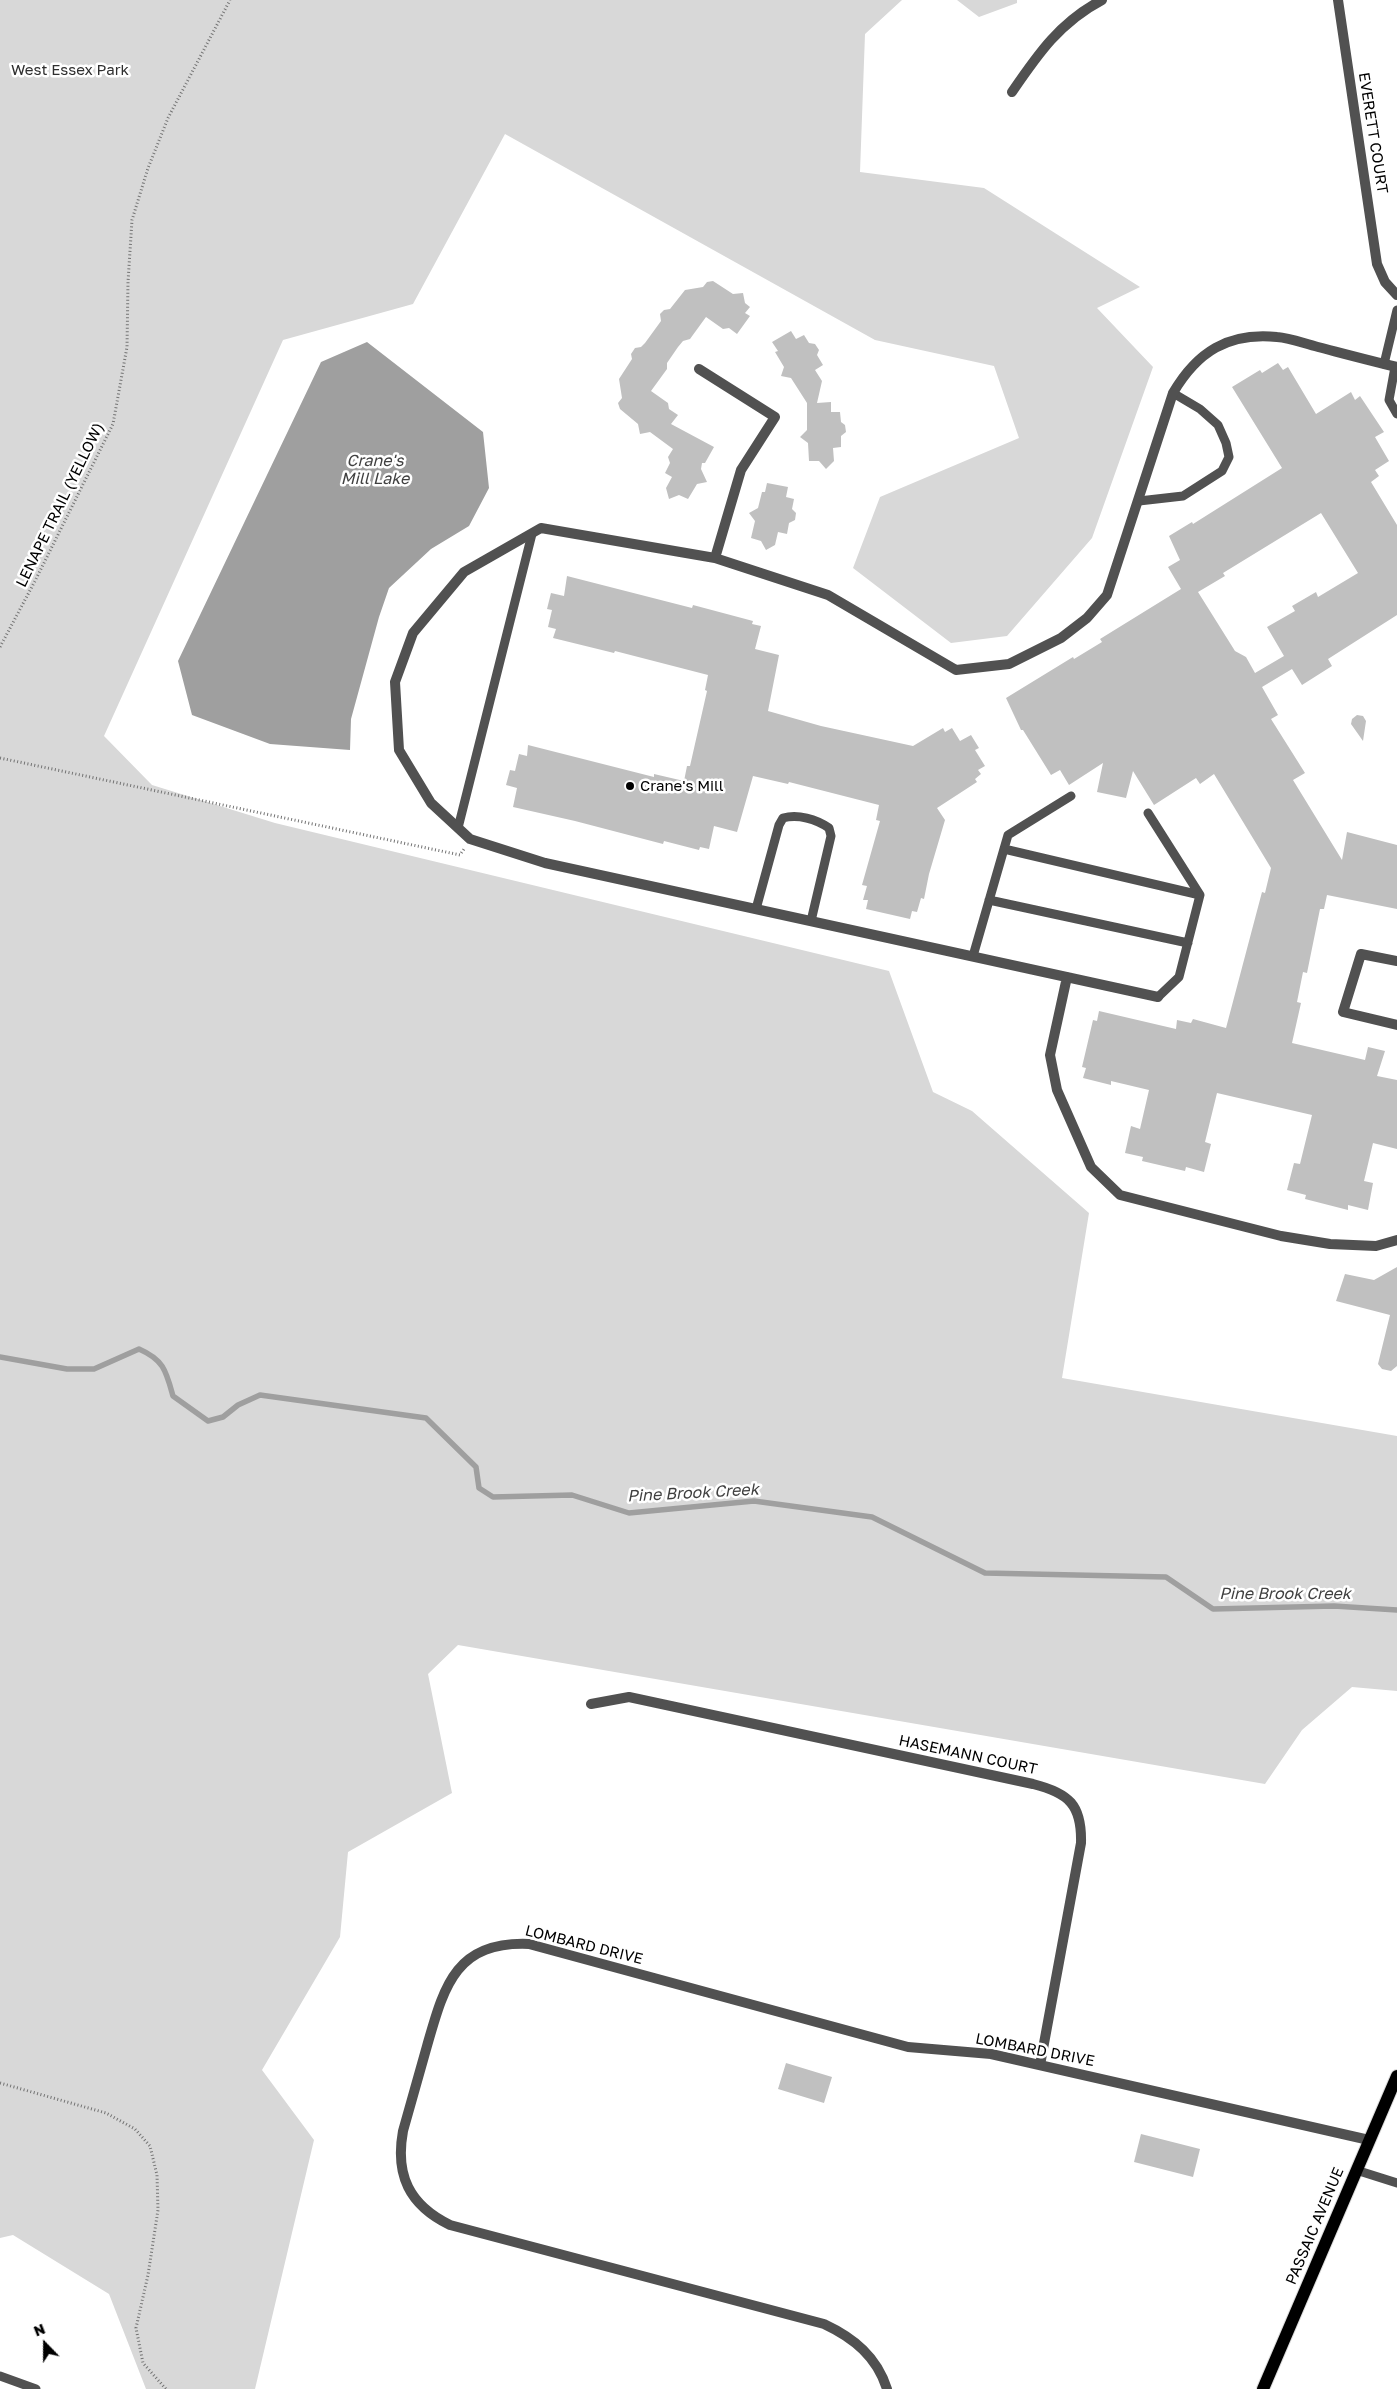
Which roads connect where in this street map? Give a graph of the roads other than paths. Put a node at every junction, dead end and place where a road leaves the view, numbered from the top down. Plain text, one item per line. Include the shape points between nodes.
1 (1102, 0) edge
2 (1338, 0) edge
3 (1012, 92) dead end
4 (1397, 295) edge
5 (1397, 310) edge
6 (1384, 364) junction
7 (1396, 367) edge
8 (699, 369) dead end
9 (1173, 393) junction
10 (1397, 414) edge
11 (1139, 501) junction
12 (532, 534) junction
13 (715, 558) junction
14 (1070, 796) dead end
15 (1148, 813) dead end
16 (458, 828) junction
17 (1004, 849) junction
18 (1200, 895) junction
19 (989, 900) junction
20 (756, 909) junction
21 (811, 921) junction
22 (1188, 943) junction
23 (972, 956) junction
24 (1397, 961) edge
25 (1067, 977) junction
26 (1158, 997) joint
27 (1397, 1025) edge
28 (1397, 1240) edge
29 (591, 1704) dead end
30 (1040, 2064) junction
31 (1397, 2076) edge
32 (1369, 2140) junction
33 (1356, 2170) junction
34 (1397, 2183) edge
35 (0, 2376) edge
36 (36, 2389) edge
37 (887, 2389) edge
38 (1263, 2389) edge

1 - 3 street via 1082,10 1043,47
2 - 4 street, EVERETT COURT via 1377,264 1385,282
5 - 6 lane
6 - 7 street
6 - 9 street via 1278,337 1247,337 1220,344 1203,356 1185,372
7 - 10 lane via 1389,400
8 - 13 street via 775,417 741,470
9 - 11 street
9 - 11 lane via 1200,409 1218,425 1229,456 1222,471 1182,496
11 - 13 street via 1107,595 1088,618 1062,638 1009,664 956,670 828,595
12 - 13 street via 541,528
12 - 16 lane
12 - 16 street via 464,572 413,633 394,682 399,750 430,803
14 - 17 lane via 1008,835
15 - 18 lane
16 - 20 street via 470,839 545,863
17 - 18 lane
17 - 19 lane
18 - 22 lane
19 - 22 lane
19 - 23 lane
20 - 21 street
20 - 21 lane via 783,818 793,816 821,822 829,828 831,836
21 - 23 street
22 - 26 lane via 1179,977
23 - 25 street
24 - 27 street via 1361,954 1343,1012
25 - 26 street
25 - 28 street via 1050,1055 1057,1090 1091,1167 1120,1195 1281,1236 1330,1244 1376,1246
29 - 30 street, HASEMANN COURT via 629,1698 1033,1784 1063,1794 1079,1813 1081,1843
30 - 32 street, LOMBARD DRIVE
30 - 37 street, LOMBARD DRIVE via 991,2054 908,2047 529,1944 512,1943 480,1952 466,1961 446,1988 400,2149 405,2181 423,2208 450,2225 824,2324 860,2345 873,2361
31 - 32 main road, PASSAIC AVENUE
32 - 33 main road, PASSAIC AVENUE
33 - 34 lane
33 - 38 main road, PASSAIC AVENUE
35 - 36 lane

